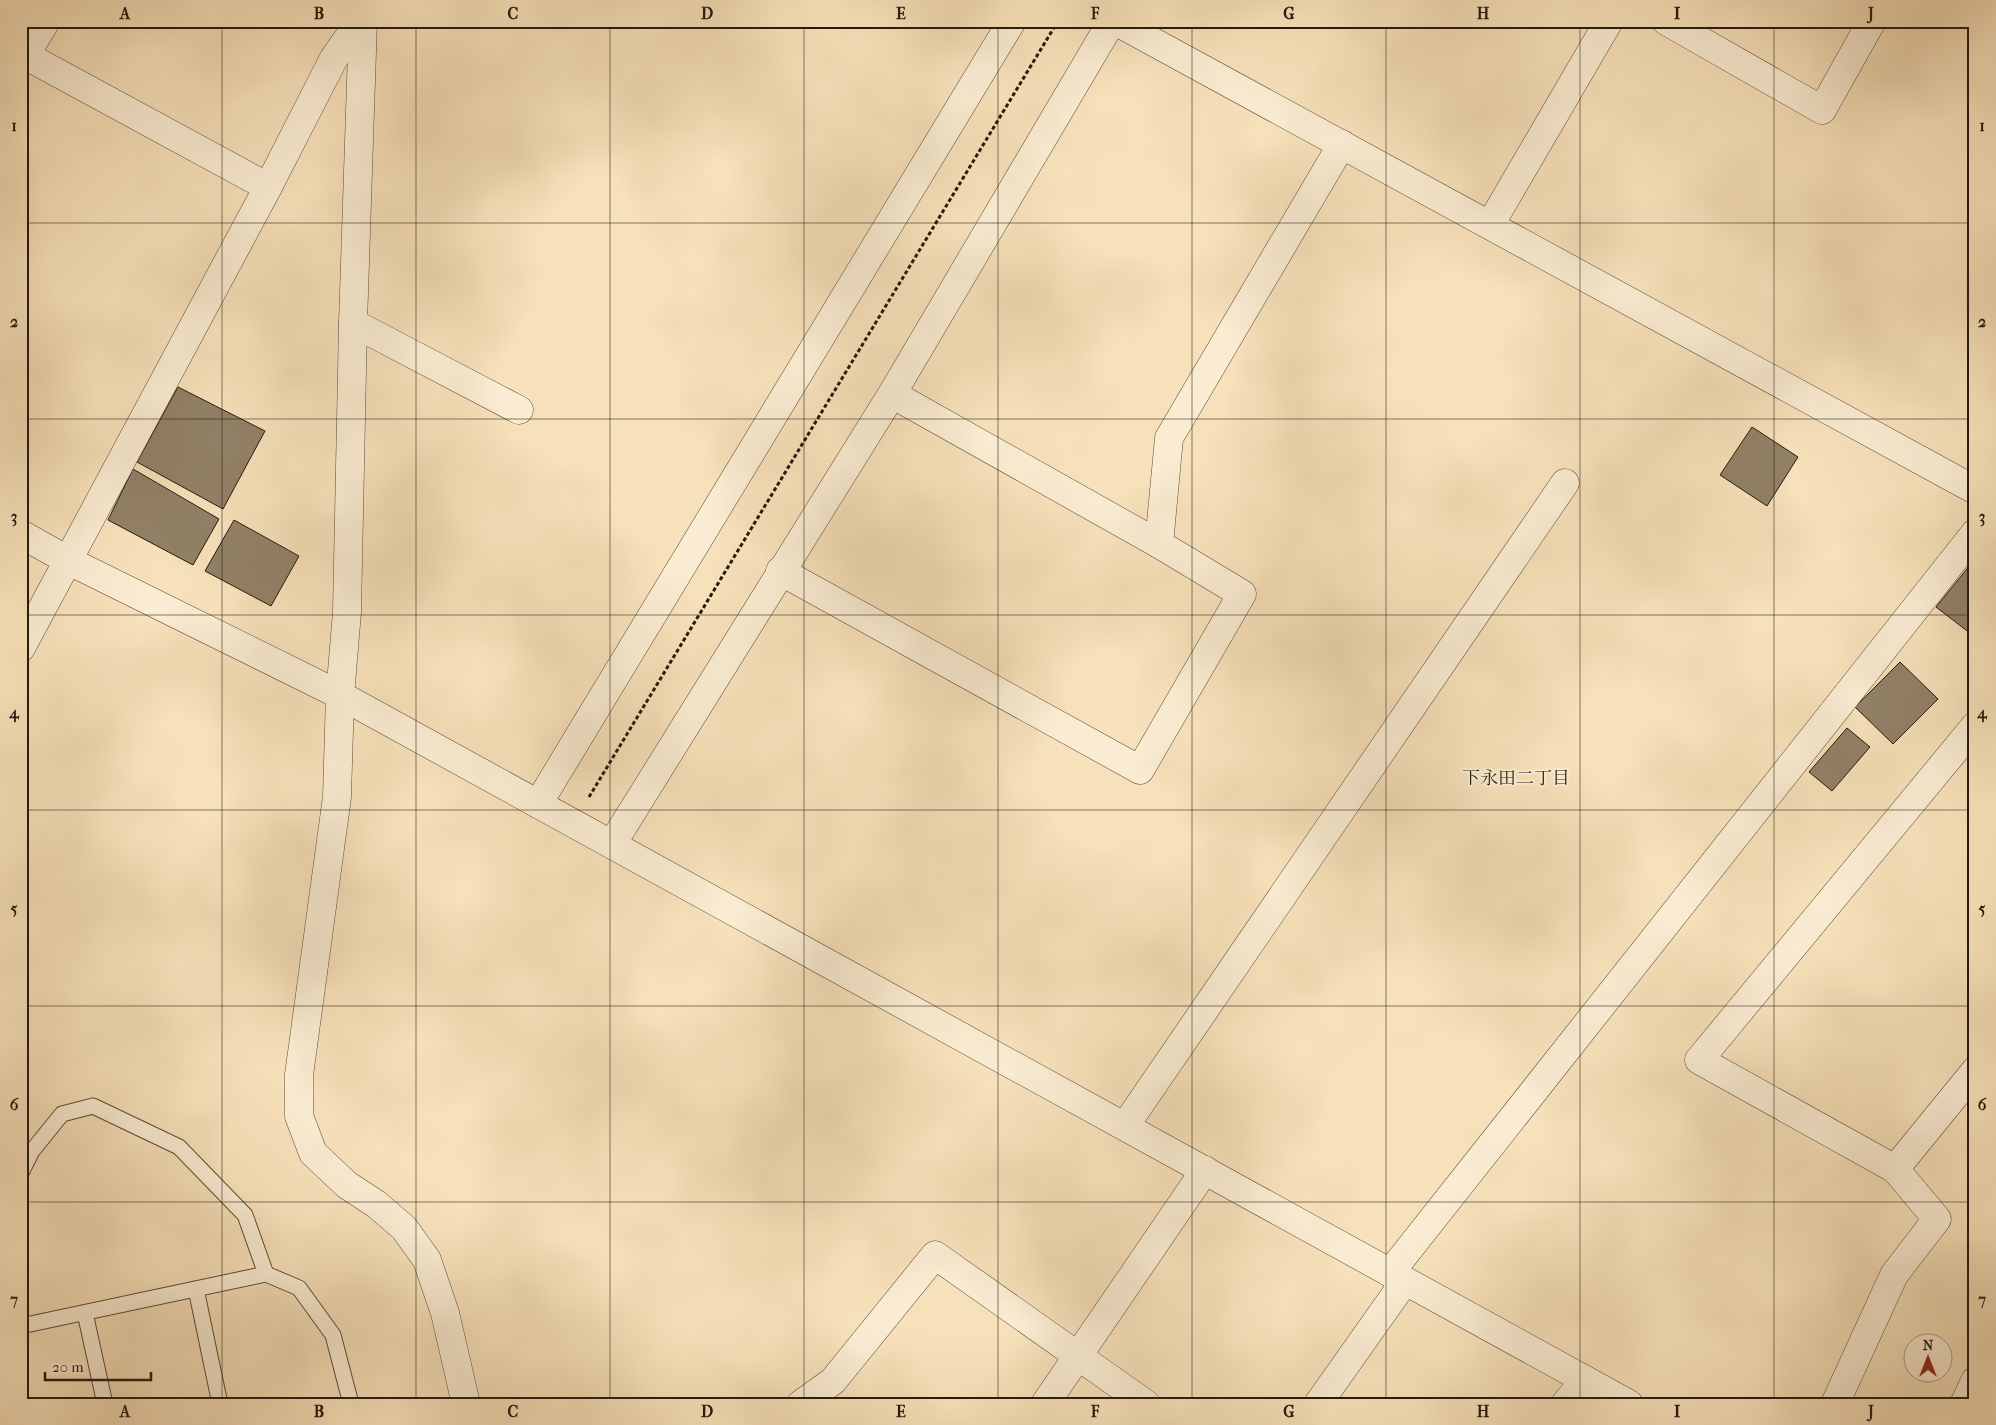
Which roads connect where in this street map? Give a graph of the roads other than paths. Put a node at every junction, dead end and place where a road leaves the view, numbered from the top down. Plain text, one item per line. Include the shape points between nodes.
1 (46, 21) edge
2 (361, 21) edge
3 (1012, 21) edge
4 (1114, 21) edge
5 (1609, 21) edge
6 (1666, 21) edge
7 (1872, 21) edge
8 (23, 56) edge
9 (1342, 144) junction
10 (268, 187) junction
11 (1490, 225) junction
12 (353, 323) junction
13 (892, 394) junction
14 (519, 410) dead end
15 (1565, 483) dead end
16 (1975, 490) edge
17 (1975, 533) edge
18 (21, 534) edge
19 (1158, 544) junction
20 (69, 560) junction
21 (780, 571) junction
22 (21, 648) edge
23 (340, 695) junction
24 (1975, 726) edge
25 (538, 804) junction
26 (612, 844) junction
27 (1975, 1071) edge
28 (1125, 1126) junction
29 (1895, 1168) junction
30 (1205, 1170) junction
31 (21, 1173) edge
32 (266, 1274) junction
33 (1398, 1277) junction
34 (196, 1289) junction
35 (85, 1313) junction
36 (21, 1326) edge
37 (1077, 1357) junction
38 (1585, 1380) junction
39 (1975, 1381) edge
40 (104, 1404) edge
41 (220, 1404) edge
42 (351, 1404) edge
43 (466, 1404) edge
44 (801, 1404) edge
45 (1045, 1404) edge
46 (1146, 1404) edge
47 (1318, 1404) edge
48 (1565, 1404) edge
49 (1629, 1404) edge
50 (1835, 1404) edge
51 (1964, 1404) edge

1 - 8 street
2 - 10 street via 334,58
2 - 12 street
3 - 25 street
4 - 9 street
4 - 13 street
5 - 11 street
6 - 7 street via 1822,110
8 - 10 street
9 - 11 street
9 - 19 street via 1169,438
10 - 20 street
11 - 16 street
12 - 14 street
12 - 23 street via 347,612
13 - 19 street
13 - 21 street
15 - 28 street
17 - 33 street
18 - 20 street
19 - 21 street via 1242,594 1140,770
20 - 22 street
20 - 23 street
21 - 26 street
23 - 25 street
23 - 43 street via 336,797 299,1074 300,1116 313,1153 346,1184 404,1228 427,1260 445,1313
24 - 29 street via 1699,1060
25 - 26 street
26 - 28 street
27 - 29 street
28 - 30 street
29 - 50 street via 1937,1219 1894,1275
30 - 33 street
30 - 37 street
31 - 32 lane via 32,1151 62,1114 93,1106 179,1147 245,1215
32 - 34 lane
32 - 42 lane via 299,1288 333,1335
33 - 38 street
33 - 47 street
34 - 35 lane
34 - 41 lane
35 - 36 lane
35 - 40 lane
37 - 44 street via 935,1255 833,1382
37 - 45 street
37 - 46 street
38 - 48 street
38 - 49 street
39 - 51 street

